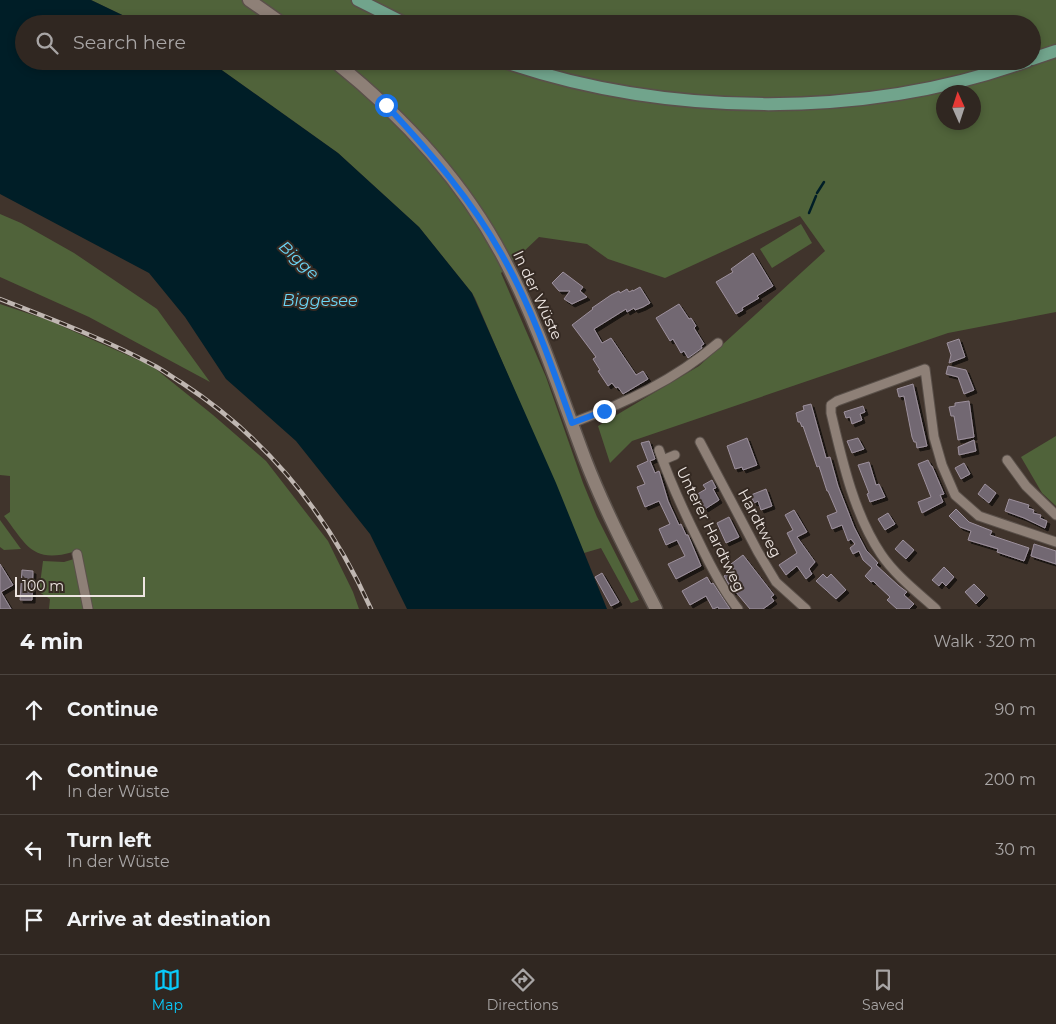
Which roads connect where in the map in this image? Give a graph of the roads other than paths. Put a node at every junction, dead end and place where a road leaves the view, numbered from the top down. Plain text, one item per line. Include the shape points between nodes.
1 (249, 0) edge
2 (358, 0) edge
3 (270, 15) edge
4 (388, 15) edge
5 (1056, 51) edge
6 (1041, 56) edge
7 (345, 70) edge
8 (533, 70) edge
9 (998, 70) edge
10 (718, 343) dead end
11 (572, 423) junction
12 (700, 442) dead end
13 (659, 450) dead end
14 (675, 455) dead end
15 (663, 460) junction
16 (1007, 460) dead end
17 (1056, 516) edge
18 (1056, 542) edge
19 (77, 554) dead end
20 (88, 609) edge
21 (656, 609) edge
22 (738, 609) edge
23 (806, 609) edge
24 (936, 609) edge

1 - 3 main road
2 - 4 main road
5 - 6 main road
7 - 11 main road, In der Wüste via 386,105 420,141 459,189 502,255 538,329
8 - 9 main road via 581,84 640,95 768,105 902,93
10 - 11 street via 655,387 621,405
11 - 21 main road, In der Wüste via 602,501
12 - 23 street, Hardtweg via 776,582
13 - 15 street, Unterer Hardtweg
14 - 15 street, Unterer Hardtweg
15 - 22 street, Unterer Hardtweg via 673,489 706,555
16 - 17 street via 1026,486
18 - 24 street via 979,516 955,495 934,437 925,368 837,401 831,405 831,413 843,465 868,534 894,570
19 - 20 street

